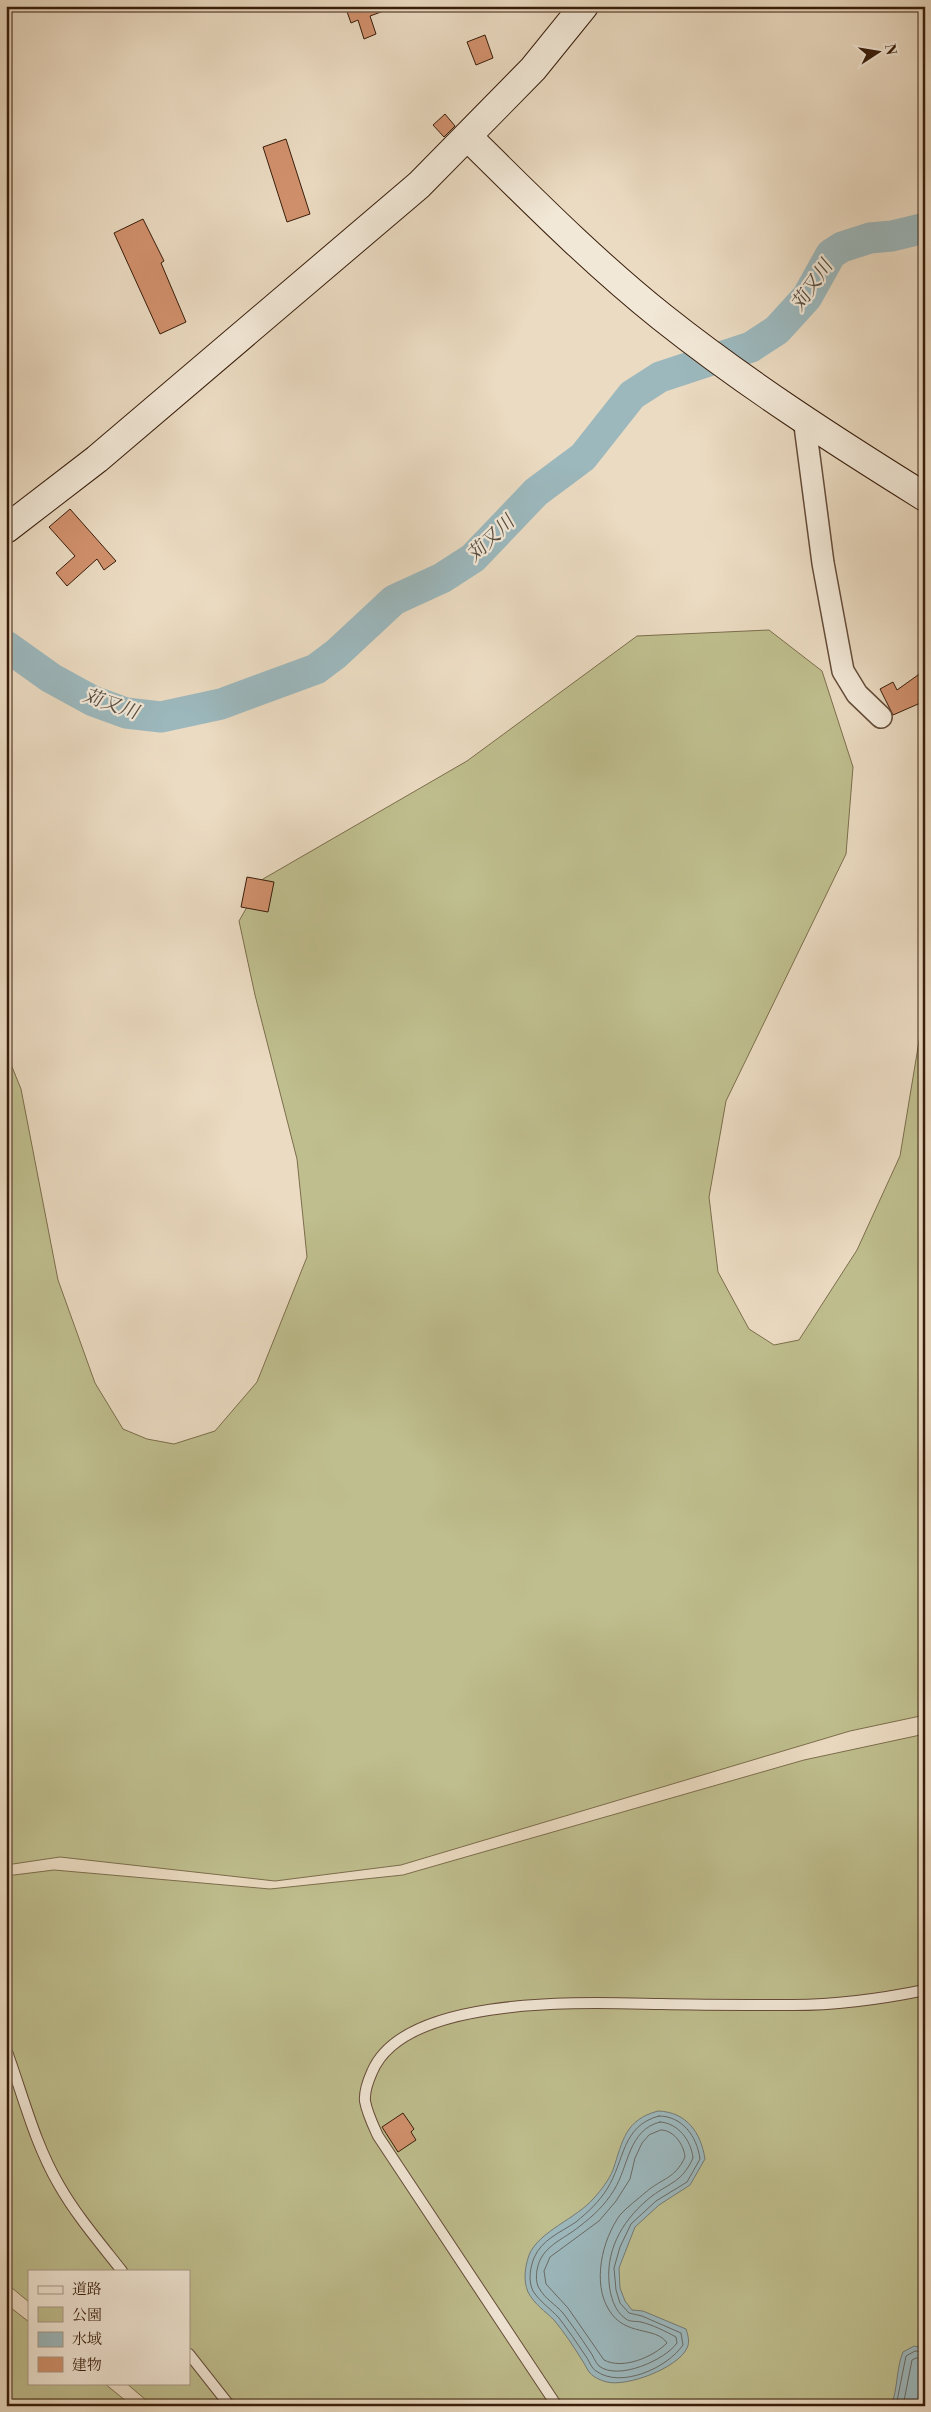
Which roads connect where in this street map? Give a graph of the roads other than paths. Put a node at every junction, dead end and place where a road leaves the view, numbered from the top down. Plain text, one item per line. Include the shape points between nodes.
1 (584, 6) edge
2 (468, 136) junction
3 (804, 418) junction
4 (925, 497) edge
5 (6, 529) edge
6 (881, 717) dead end
7 (925, 1990) edge
8 (6, 2049) edge
9 (121, 2270) edge
10 (190, 2355) edge
11 (230, 2406) edge
12 (557, 2406) edge

1 - 2 street via 533,69
2 - 3 street via 567,234 661,316
2 - 5 street via 419,184 97,459
3 - 4 street
3 - 6 street via 823,563 842,671 858,694
7 - 12 lane via 851,2002 797,2005 593,2003 503,2008 432,2024 386,2050 375,2064 367,2084 365,2100 375,2130
8 - 9 lane via 29,2119 58,2183
10 - 11 lane

